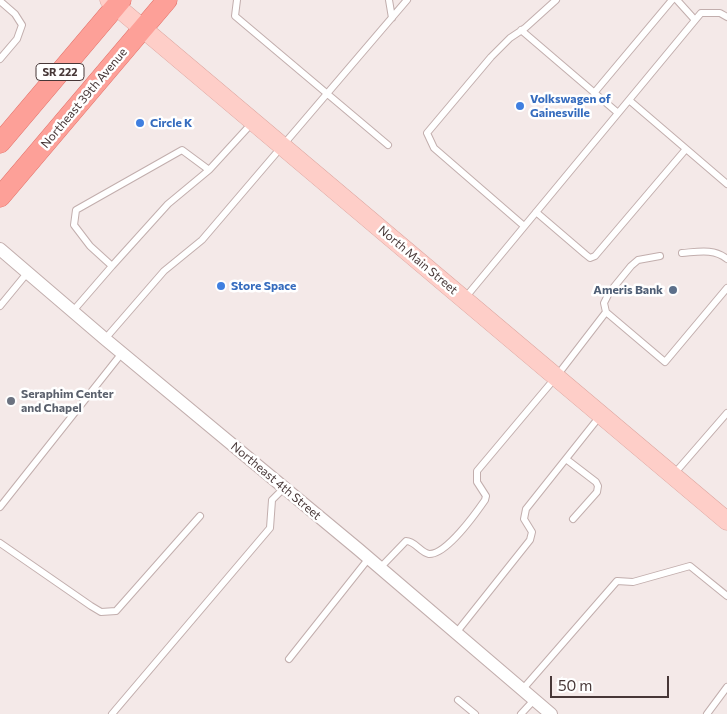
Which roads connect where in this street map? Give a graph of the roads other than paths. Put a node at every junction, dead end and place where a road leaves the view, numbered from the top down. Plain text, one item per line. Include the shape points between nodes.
1 (167, 0) edge
2 (237, 0) edge
3 (389, 0) edge
4 (407, 0) edge
5 (556, 0) edge
6 (672, 0) edge
7 (677, 0) edge
8 (0, 1) edge
9 (115, 2) edge
10 (727, 16) edge
11 (392, 18) junction
12 (695, 20) junction
13 (143, 29) junction
14 (521, 30) junction
15 (0, 58) edge
16 (594, 93) junction
17 (327, 94) junction
18 (629, 100) junction
19 (618, 113) junction
20 (254, 121) junction
21 (0, 143) edge
22 (282, 145) junction
23 (388, 145) dead end
24 (686, 149) junction
25 (209, 170) junction
26 (727, 184) edge
27 (0, 197) edge
28 (536, 212) junction
29 (524, 226) junction
30 (0, 249) edge
31 (682, 253) dead end
32 (660, 256) dead end
33 (727, 259) edge
34 (112, 266) junction
35 (28, 272) junction
36 (727, 288) edge
37 (464, 299) junction
38 (0, 306) edge
39 (73, 311) junction
40 (606, 312) junction
41 (105, 340) junction
42 (122, 353) junction
43 (556, 377) junction
44 (727, 413) edge
45 (601, 415) junction
46 (566, 458) junction
47 (673, 475) junction
48 (284, 488) junction
49 (0, 507) edge
50 (200, 516) dead end
51 (574, 519) dead end
52 (727, 521) edge
53 (0, 543) edge
54 (369, 558) junction
55 (380, 568) junction
56 (727, 596) edge
57 (456, 633) junction
58 (289, 659) dead end
59 (727, 687) edge
60 (522, 690) junction
61 (458, 700) dead end
62 (534, 700) junction
63 (112, 714) edge
64 (476, 714) edge
65 (521, 714) edge
66 (551, 714) edge
67 (707, 714) edge

1 - 13 main road, Northeast 39th Avenue / SR 222
2 - 17 lane via 235,16
3 - 11 lane
4 - 11 lane
5 - 14 lane
6 - 16 lane
7 - 12 lane
8 - 15 lane via 22,25 17,39
9 - 13 main road, North Main Street
9 - 21 main road, SR 222
10 - 12 lane via 720,12 701,13
11 - 17 lane
12 - 18 lane
13 - 20 main road, North Main Street
13 - 27 main road, Northeast 39th Avenue / SR 222
14 - 16 lane
14 - 29 lane via 491,57 427,133 434,148
16 - 19 lane
17 - 22 lane
17 - 23 lane
18 - 19 lane
18 - 24 lane
19 - 28 lane
20 - 22 main road, North Main Street
20 - 25 lane
22 - 37 main road, North Main Street
22 - 41 lane via 202,240 164,271
24 - 26 lane
24 - 28 lane via 595,256 590,258
25 - 34 lane via 168,204
25 - 34 lane via 182,150 76,210 74,225 90,246
28 - 29 lane
29 - 37 lane
30 - 35 street, Northeast 4th Street
31 - 33 lane via 706,251
32 - 40 lane via 638,260 631,266 609,293 604,303
34 - 39 lane
35 - 38 lane
35 - 39 street, Northeast 4th Street
36 - 40 lane via 665,362
37 - 43 main road, North Main Street
39 - 41 street, Northeast 4th Street
40 - 43 lane
41 - 42 street, Northeast 4th Street
42 - 48 street, Northeast 4th Street
42 - 49 lane
43 - 45 main road, North Main Street
43 - 55 lane via 477,471 477,482 486,496 485,500 445,548 429,554 406,541
44 - 47 lane
45 - 46 lane
45 - 47 main road, North Main Street
46 - 51 lane via 598,486
46 - 57 lane via 526,509 524,519 532,532 530,540
47 - 52 main road, North Main Street
48 - 54 street, Northeast 4th Street
48 - 63 lane via 272,500 270,528
50 - 53 lane via 116,611 101,612
54 - 55 street, Northeast 4th Street
54 - 58 lane
55 - 57 street, Northeast 4th Street
56 - 60 lane via 690,566 633,582 617,581
57 - 60 street, Northeast 4th Street
59 - 67 lane
60 - 62 street, Northeast 4th Street
61 - 64 lane
62 - 65 lane
62 - 66 street, Northeast 4th Street

